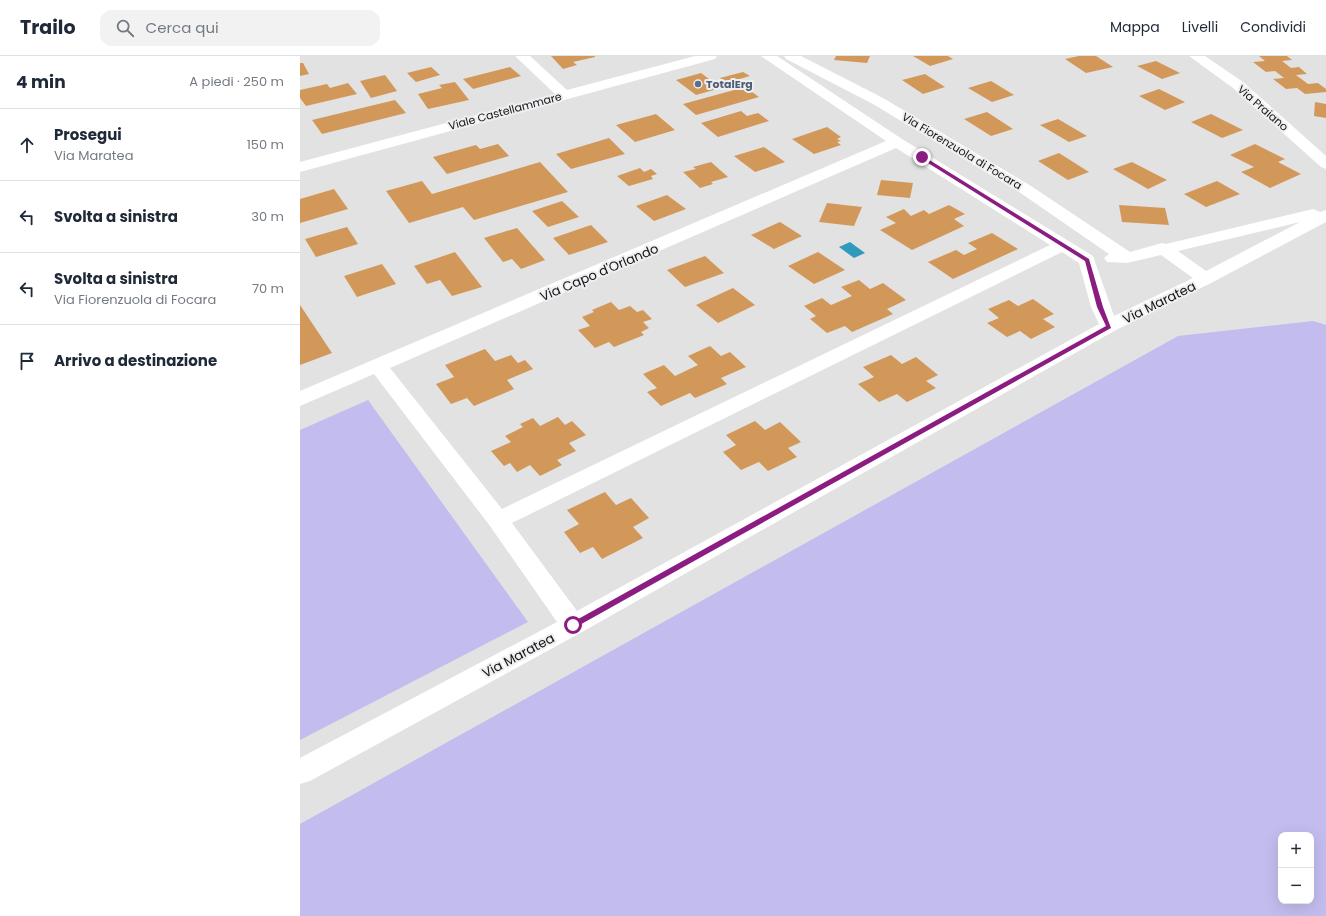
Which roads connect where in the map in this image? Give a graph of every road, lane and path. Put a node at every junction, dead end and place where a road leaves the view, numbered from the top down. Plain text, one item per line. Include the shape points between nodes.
1 (522, 56) edge
2 (710, 56) edge
3 (768, 56) edge
4 (791, 56) edge
5 (1196, 56) edge
6 (564, 95) junction
7 (906, 118) junction
8 (881, 132) junction
9 (897, 142) junction
10 (950, 144) junction
11 (922, 157) junction
12 (302, 164) edge
13 (1326, 164) edge
14 (1326, 211) edge
15 (1326, 215) edge
16 (1063, 245) junction
17 (1162, 248) junction
18 (1127, 258) junction
19 (1087, 260) junction
20 (1205, 279) junction
21 (1109, 326) junction
22 (383, 373) junction
23 (300, 399) edge
24 (498, 520) junction
25 (573, 625) junction
26 (300, 772) edge

1 - 6 street
2 - 6 street, Viale Castellammare
3 - 8 street, Via Fiorenzuola di Focara
4 - 7 street, Via Fiorenzuola di Focara
5 - 13 street, Via Praiano via 1238,85
6 - 12 street, Viale Castellammare
7 - 8 street
7 - 10 street, Via Fiorenzuola di Focara
8 - 9 street, Via Fiorenzuola di Focara
9 - 11 street, Via Fiorenzuola di Focara
9 - 22 street, Via Capo d'Orlando
10 - 11 street
10 - 18 street, Via Fiorenzuola di Focara via 1025,189
11 - 16 street, Via Fiorenzuola di Focara
14 - 17 street
15 - 20 street, Via Maratea
16 - 19 street, Via Fiorenzuola di Focara
16 - 24 street
17 - 18 street
17 - 20 street
18 - 19 street
19 - 21 street via 1100,307
20 - 21 street, Via Maratea
21 - 25 street, Via Maratea
22 - 23 street, Via Capo d'Orlando
22 - 24 street
24 - 25 street
25 - 26 street, Via Maratea

